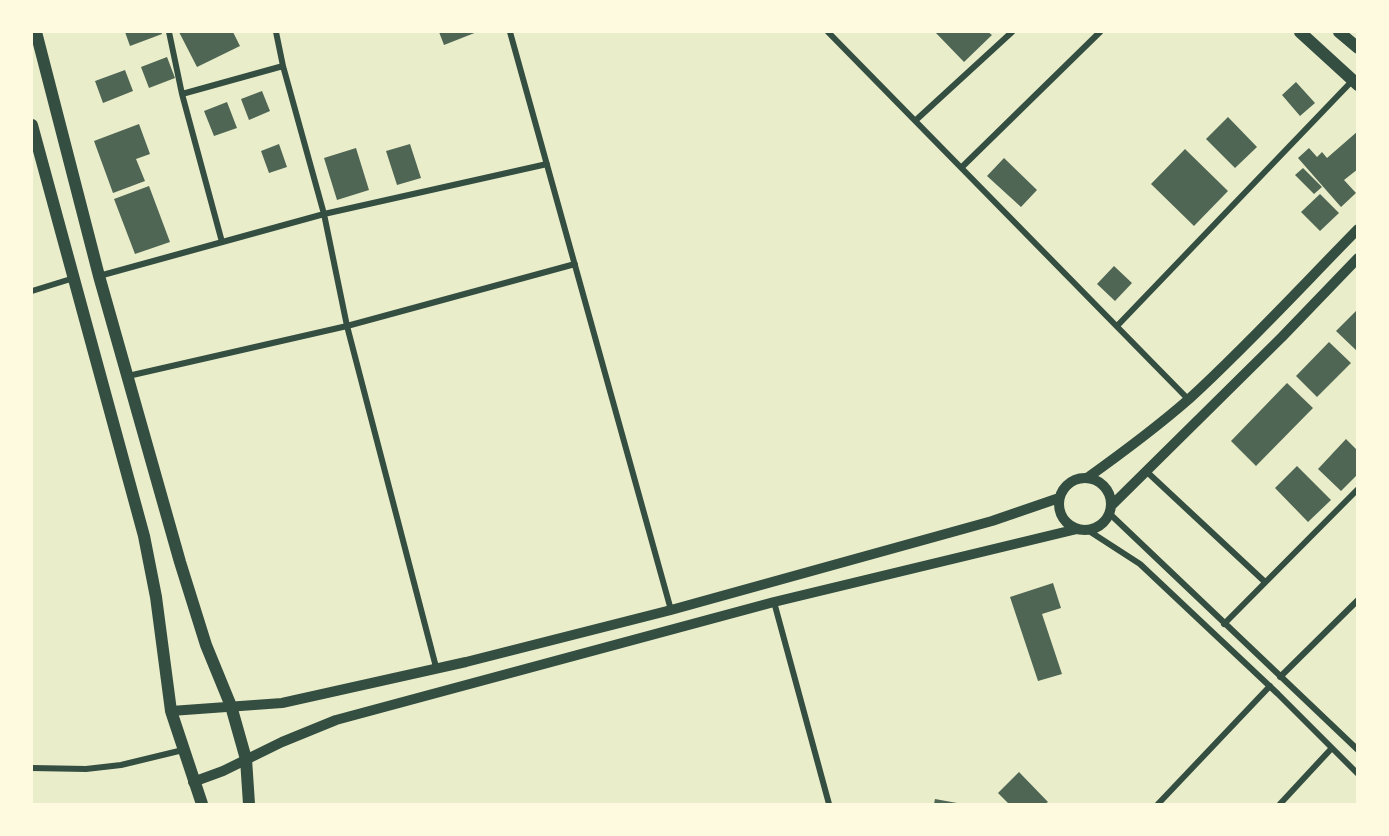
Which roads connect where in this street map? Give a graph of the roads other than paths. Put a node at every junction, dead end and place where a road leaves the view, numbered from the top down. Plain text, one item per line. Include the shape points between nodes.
1 (36, 32) edge
2 (169, 32) edge
3 (276, 32) edge
4 (510, 32) edge
5 (828, 32) edge
6 (1012, 32) edge
7 (1100, 32) edge
8 (1300, 32) edge
9 (1340, 32) edge
10 (1358, 48) edge
11 (283, 66) junction
12 (1355, 82) edge
13 (182, 94) junction
14 (916, 120) junction
15 (32, 124) edge
16 (547, 164) junction
17 (962, 167) junction
18 (324, 214) junction
19 (1358, 229) edge
20 (222, 242) junction
21 (1358, 258) edge
22 (575, 264) junction
23 (99, 276) junction
24 (74, 278) junction
25 (32, 291) edge
26 (1118, 325) junction
27 (347, 326) junction
28 (128, 376) junction
29 (1188, 399) junction
30 (1146, 471) junction
31 (1087, 478) junction
32 (1358, 489) edge
33 (1059, 498) junction
34 (1111, 510) junction
35 (1083, 530) junction
36 (1265, 582) junction
37 (1358, 600) edge
38 (774, 602) junction
39 (671, 610) junction
40 (1224, 624) junction
41 (436, 667) junction
42 (1281, 677) junction
43 (1270, 686) junction
44 (231, 706) junction
45 (171, 711) junction
46 (1331, 749) junction
47 (183, 750) junction
48 (1358, 750) edge
49 (246, 759) junction
50 (32, 768) edge
51 (1358, 774) edge
52 (193, 782) junction
53 (202, 804) edge
54 (249, 804) edge
55 (829, 804) edge
56 (1158, 804) edge
57 (1280, 804) edge

1 - 23 main road
2 - 13 street
3 - 11 street
4 - 16 street
5 - 14 street
6 - 14 street
7 - 17 street
8 - 12 main road
9 - 10 main road
11 - 13 street
11 - 18 street
12 - 26 street
13 - 20 street
14 - 17 street
15 - 24 main road
16 - 18 street
16 - 22 street
17 - 26 street
18 - 20 street
18 - 27 street
19 - 29 street
20 - 23 street
21 - 30 street
22 - 27 street
22 - 39 street
23 - 28 main road
24 - 25 street
24 - 45 main road via 144,536
26 - 29 street
27 - 28 street
27 - 41 street
28 - 44 main road via 191,598
29 - 31 street
30 - 34 street
30 - 36 street
31 - 33 street via 1071,482
31 - 34 street via 1102,484 1111,497
32 - 36 street
33 - 35 street via 1064,520
33 - 39 street via 992,521
34 - 35 street via 1100,526
34 - 40 street
35 - 38 street
35 - 43 street via 1140,564
36 - 40 street
37 - 42 street
38 - 49 street via 336,720
38 - 55 street
39 - 41 street
40 - 42 street
41 - 44 street via 282,703
42 - 48 street
43 - 46 street
43 - 56 street
44 - 45 street
44 - 49 main road
45 - 47 main road
46 - 51 street
46 - 57 street
47 - 50 street via 121,765
47 - 52 main road
49 - 52 street
49 - 54 main road
52 - 53 main road

